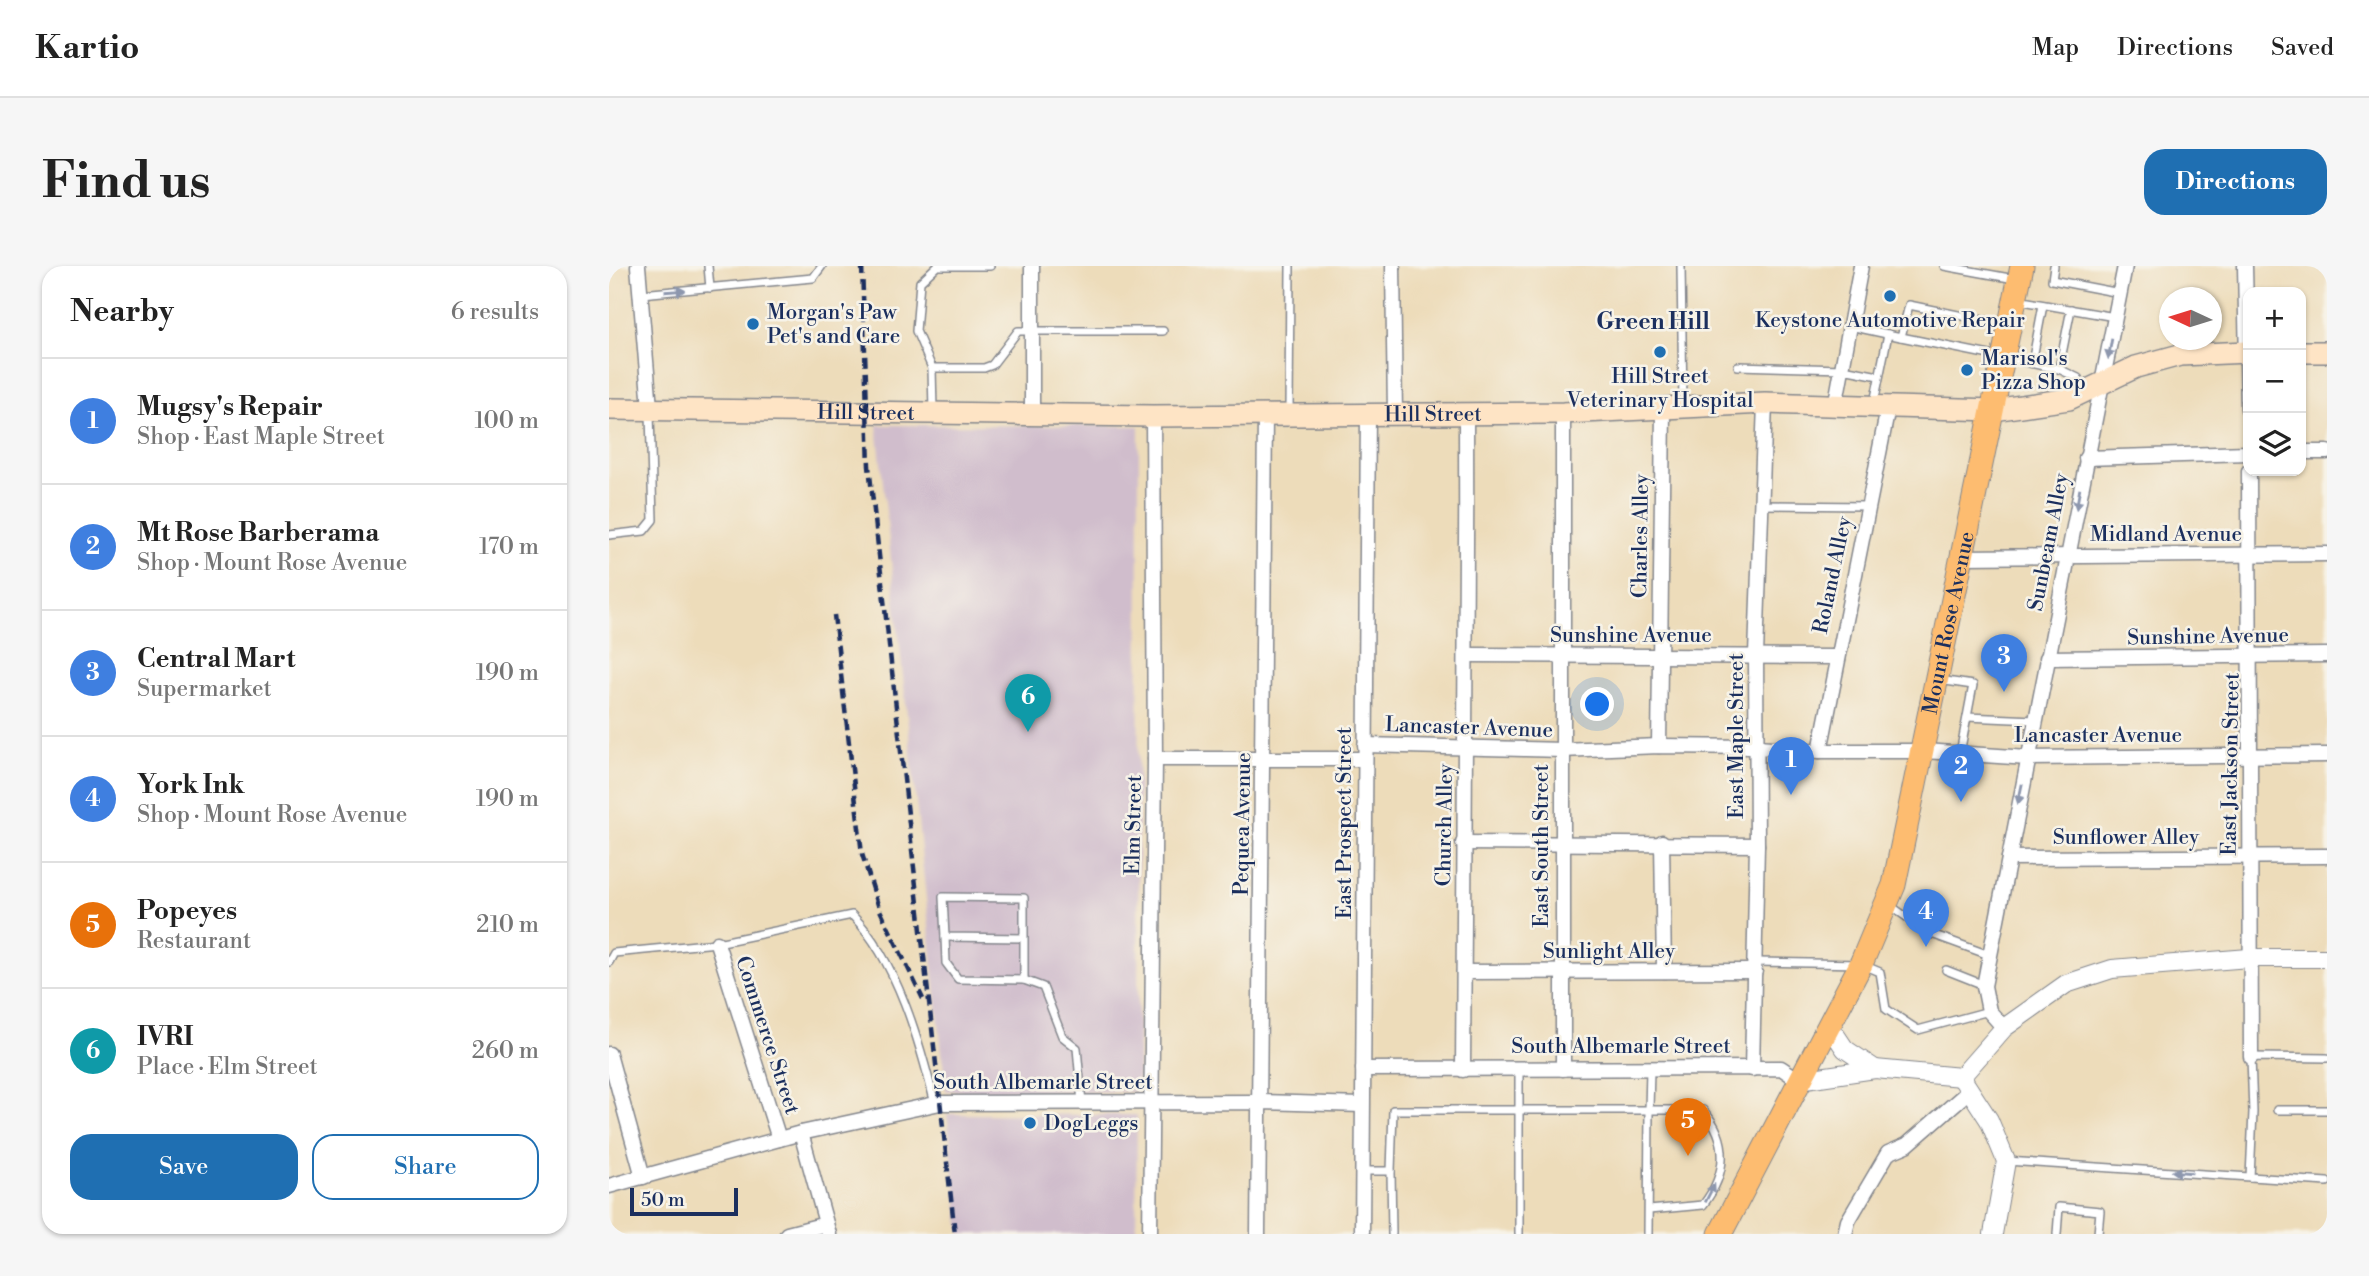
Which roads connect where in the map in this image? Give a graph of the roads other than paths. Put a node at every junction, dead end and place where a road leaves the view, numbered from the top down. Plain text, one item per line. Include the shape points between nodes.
1 (638, 266) edge
2 (709, 266) edge
3 (822, 266) edge
4 (990, 266) edge
5 (1032, 266) edge
6 (1290, 266) edge
7 (1392, 266) edge
8 (1681, 266) edge
9 (1861, 266) edge
10 (1944, 266) edge
11 (2054, 266) edge
12 (2125, 266) edge
13 (2245, 266) edge
14 (2019, 282) edge
15 (710, 288) junction
16 (2120, 293) junction
17 (641, 294) junction
18 (2043, 305) junction
19 (2071, 309) junction
20 (2116, 317) junction
21 (1850, 326) junction
22 (2011, 326) junction
23 (1032, 330) junction
24 (1163, 331) dead end
25 (1888, 334) junction
26 (1901, 337) junction
27 (2248, 350) edge
28 (2243, 352) edge
29 (2306, 352) edge
30 (2327, 352) edge
31 (2005, 358) junction
32 (2032, 363) junction
33 (1738, 366) dead end
34 (932, 368) junction
35 (1843, 369) junction
36 (2059, 369) junction
37 (1879, 376) junction
38 (2095, 388) junction
39 (1765, 403) junction
40 (1835, 407) junction
41 (1880, 407) junction
42 (650, 408) junction
43 (609, 409) edge
44 (1673, 410) junction
45 (1994, 410) junction
46 (933, 412) junction
47 (1368, 412) junction
48 (1032, 413) junction
49 (1289, 413) junction
50 (1466, 413) junction
51 (1563, 413) junction
52 (1265, 414) junction
53 (1395, 414) junction
54 (1153, 416) junction
55 (2306, 452) edge
56 (2327, 452) edge
57 (2243, 453) edge
58 (2086, 458) junction
59 (2249, 476) edge
60 (1761, 505) junction
61 (1868, 506) junction
62 (609, 535) edge
63 (2327, 554) edge
64 (2068, 555) junction
65 (2251, 555) junction
66 (1964, 557) junction
67 (1467, 655) junction
68 (1756, 655) junction
69 (2327, 655) edge
70 (1658, 656) junction
71 (1563, 657) junction
72 (1836, 657) junction
73 (2252, 657) junction
74 (2047, 659) junction
75 (1939, 680) junction
76 (1967, 717) junction
77 (2035, 720) junction
78 (1467, 746) junction
79 (1659, 746) junction
80 (1757, 747) junction
81 (1562, 750) junction
82 (1820, 751) junction
83 (1924, 751) junction
84 (1366, 752) junction
85 (1960, 753) junction
86 (2327, 755) edge
87 (2250, 756) junction
88 (1264, 758) junction
89 (2028, 758) junction
90 (1155, 759) junction
91 (1662, 842) junction
92 (1463, 843) junction
93 (1562, 844) junction
94 (1757, 845) junction
95 (2327, 856) edge
96 (2250, 857) junction
97 (2008, 858) junction
98 (1887, 903) junction
99 (944, 937) junction
100 (1024, 937) junction
101 (717, 943) junction
102 (1990, 956) junction
103 (2249, 958) junction
104 (2327, 958) edge
105 (609, 962) edge
106 (1861, 964) junction
107 (1755, 967) junction
108 (1946, 970) dead end
109 (1664, 971) junction
110 (1464, 972) junction
111 (1561, 972) junction
112 (1024, 980) junction
113 (1984, 986) junction
114 (1990, 1011) junction
115 (1829, 1025) junction
116 (2004, 1028) junction
117 (609, 1054) edge
118 (2251, 1057) junction
119 (2327, 1058) edge
120 (1363, 1069) junction
121 (1519, 1069) junction
122 (1563, 1069) junction
123 (1650, 1069) junction
124 (1752, 1069) junction
125 (1875, 1069) junction
126 (1463, 1070) junction
127 (1800, 1080) junction
128 (1965, 1084) junction
129 (1259, 1102) junction
130 (935, 1104) junction
131 (1082, 1104) junction
132 (1151, 1104) junction
133 (1362, 1105) junction
134 (1649, 1110) junction
135 (2277, 1110) dead end
136 (2327, 1110) edge
137 (1520, 1111) junction
138 (801, 1133) junction
139 (779, 1139) junction
140 (2006, 1161) junction
141 (1362, 1171) junction
142 (1391, 1171) junction
143 (643, 1177) junction
144 (2250, 1177) junction
145 (2327, 1182) edge
146 (609, 1186) edge
147 (1649, 1210) junction
148 (828, 1229) edge
149 (787, 1234) edge
150 (1150, 1234) edge
151 (1258, 1234) edge
152 (1362, 1234) edge
153 (1392, 1234) edge
154 (1518, 1234) edge
155 (1648, 1234) edge
156 (1720, 1234) edge
157 (1845, 1234) edge
158 (1993, 1234) edge
159 (2057, 1234) edge
160 (2098, 1234) edge

1 - 17 street
2 - 15 lane
3 - 15 lane via 813,278
4 - 34 lane via 937,266 920,282 916,331
5 - 23 street
6 - 49 lane
7 - 53 street
8 - 44 lane
9 - 21 street
10 - 14 lane
11 - 16 lane via 2052,279
12 - 16 street, Sunbeam Alley
13 - 27 street
14 - 18 lane
14 - 22 main road, Mount Rose Avenue
17 -> 15 lane
16 - 20 street, Sunbeam Alley
17 - 42 street
18 - 19 lane
18 - 32 lane
19 - 20 lane
19 - 36 lane
20 -> 38 street, Sunbeam Alley
21 - 25 lane
21 - 35 street
22 - 26 lane via 1909,305
22 - 31 main road, Mount Rose Avenue
23 - 24 lane
23 - 34 lane via 1013,334 992,365
23 - 48 street
25 - 26 lane
25 - 37 lane
26 - 31 lane
28 - 38 main road, Hill Street via 2180,355 2136,367
29 - 30 main road
31 - 32 lane
31 - 45 main road, Mount Rose Avenue
32 - 36 lane
33 - 35 lane
34 - 46 lane
35 - 37 lane
35 - 40 street
36 - 38 lane
37 - 41 lane
38 - 45 main road, Hill Street via 2039,406
38 - 58 street, Sunbeam Alley
39 - 40 main road, Hill Street
39 - 44 main road, Hill Street
39 - 60 street, East Maple Street
40 - 41 main road, Hill Street
41 - 45 main road, Hill Street
41 - 61 street, Roland Alley
42 - 43 main road, Hill Street
42 - 46 main road, Hill Street
42 - 62 lane via 653,520 644,531
44 - 51 main road, Hill Street
44 - 70 street, Charles Alley
45 - 66 main road, Mount Rose Avenue
46 - 48 main road, Hill Street
47 - 49 main road, Hill Street
47 - 53 main road, Hill Street
47 - 84 street, East Prospect Street
48 - 54 main road, Hill Street
49 - 52 main road, Hill Street
50 - 51 main road, Hill Street
50 - 53 main road, Hill Street
50 - 67 street, Church Alley
51 - 71 street, East South Street
52 - 54 main road, Hill Street
52 - 88 street, Pequea Avenue
54 - 90 street, Elm Street
55 - 56 street
57 - 58 street
58 -> 64 street, Sunbeam Alley
59 - 65 street, East Jackson Street
60 - 61 lane
60 - 68 street, East Maple Street
61 - 72 street, Roland Alley
63 - 65 street, Midland Avenue
64 - 65 street, Midland Avenue
64 - 66 street, Midland Avenue
64 - 74 street, Sunbeam Alley
65 - 73 street, East Jackson Street
66 - 75 main road, Mount Rose Avenue
67 - 71 street, Sunshine Avenue
67 - 78 street, Church Alley
68 - 70 street, Sunshine Avenue
68 - 72 street, Sunshine Avenue
68 - 80 street, East Maple Street
69 - 73 street, Sunshine Avenue
70 - 71 street, Sunshine Avenue
70 - 79 street, Charles Alley
71 - 81 street, East South Street
72 - 82 street, Roland Alley
73 - 74 street, Sunshine Avenue
73 - 87 street, East Jackson Street
74 - 77 street, Sunbeam Alley
75 - 76 lane via 1973,685
75 - 83 main road, Mount Rose Avenue
76 - 77 lane
76 - 85 lane
77 - 89 street, Sunbeam Alley
78 - 81 street, Lancaster Avenue
78 - 84 street, Lancaster Avenue
78 - 92 street, Church Alley
79 - 80 street, Lancaster Avenue
79 - 81 street, Lancaster Avenue
80 - 82 street, Lancaster Avenue
80 - 94 street, East Maple Street
81 - 93 street, East South Street
82 - 83 street, Lancaster Avenue
83 - 85 street, Lancaster Avenue
83 - 98 main road, Mount Rose Avenue
84 - 88 street, Lancaster Avenue
84 - 120 street, East Prospect Street
85 - 89 street, Lancaster Avenue
86 - 87 street, Lancaster Avenue
87 - 89 street, Lancaster Avenue
87 - 96 street, East Jackson Street
88 - 90 street, Lancaster Avenue
88 - 129 street, Pequea Avenue
89 -> 97 street, Sunbeam Alley
90 - 132 street, Elm Street
91 - 93 street
91 - 94 street
91 - 109 street
92 - 93 street
92 - 110 street, Church Alley
93 - 111 street, East South Street
94 - 107 street, East Maple Street
95 - 96 street, Sunflower Alley
96 - 97 street, Sunflower Alley
96 - 103 street, East Jackson Street
97 - 102 street, Sunbeam Alley
98 - 102 lane via 1929,933
98 - 106 main road, Mount Rose Avenue
99 - 100 lane
99 - 100 lane via 943,897 1024,898
99 - 112 lane via 946,963 958,979
100 - 112 lane
101 - 105 lane via 614,953
101 - 130 lane via 852,915 870,932 902,1000
101 - 139 street, Commerce Street
102 - 113 street, Sunbeam Alley
103 - 104 street
103 - 116 street via 2112,969 2066,984
103 - 118 street, East Jackson Street
106 - 107 lane
106 - 114 lane via 1880,972 1886,1009 1918,1030
106 - 115 main road, Mount Rose Avenue
107 - 109 street, Sunlight Alley
107 - 124 street, East Maple Street
108 - 113 lane
109 - 111 street, Sunlight Alley
110 - 111 street, Sunlight Alley
110 - 126 street, Church Alley
111 - 122 street, East South Street
112 - 131 lane via 1043,987 1062,1036 1077,1048
113 - 114 street, Sunbeam Alley
114 - 116 street, Sunbeam Alley
115 - 125 street, South Albemarle Street via 1845,1049
115 - 127 main road, Mount Rose Avenue
116 - 128 street
117 - 143 street
118 - 119 lane
118 - 144 lane
120 - 126 street, South Albemarle Street
120 - 133 street, East Prospect Street
121 - 122 street, South Albemarle Street
121 - 126 street, South Albemarle Street
121 - 137 lane
122 - 123 street, South Albemarle Street
123 - 124 street, South Albemarle Street
123 - 134 lane
124 - 127 street, South Albemarle Street via 1781,1068
125 - 127 street, South Albemarle Street
125 - 128 street, South Albemarle Street
127 - 156 main road, Mount Rose Avenue
128 - 140 street via 1990,1120
128 - 157 street via 1907,1145 1888,1153
129 - 132 street, South Albemarle Street
129 - 133 street, South Albemarle Street
129 - 151 street, Pequea Avenue
130 - 131 street, South Albemarle Street
130 - 138 street, South Albemarle Street
131 - 132 street, South Albemarle Street
132 - 150 street, Elm Street
133 - 141 street, East Prospect Street
134 - 137 lane
134 - 147 lane
147 -> 134 lane via 1703,1205 1724,1163 1722,1139 1703,1110
135 - 136 lane
137 - 142 lane via 1393,1110
137 - 154 lane
138 - 139 street, South Albemarle Street
138 - 148 street, Commerce Street
139 - 143 street, South Albemarle Street
144 -> 140 lane
140 - 158 street
141 - 142 lane
141 - 152 street, East Prospect Street
142 - 153 lane
143 - 146 street, South Albemarle Street
144 - 145 lane
147 - 155 lane
148 - 149 street
159 - 160 lane via 2059,1207 2100,1211

